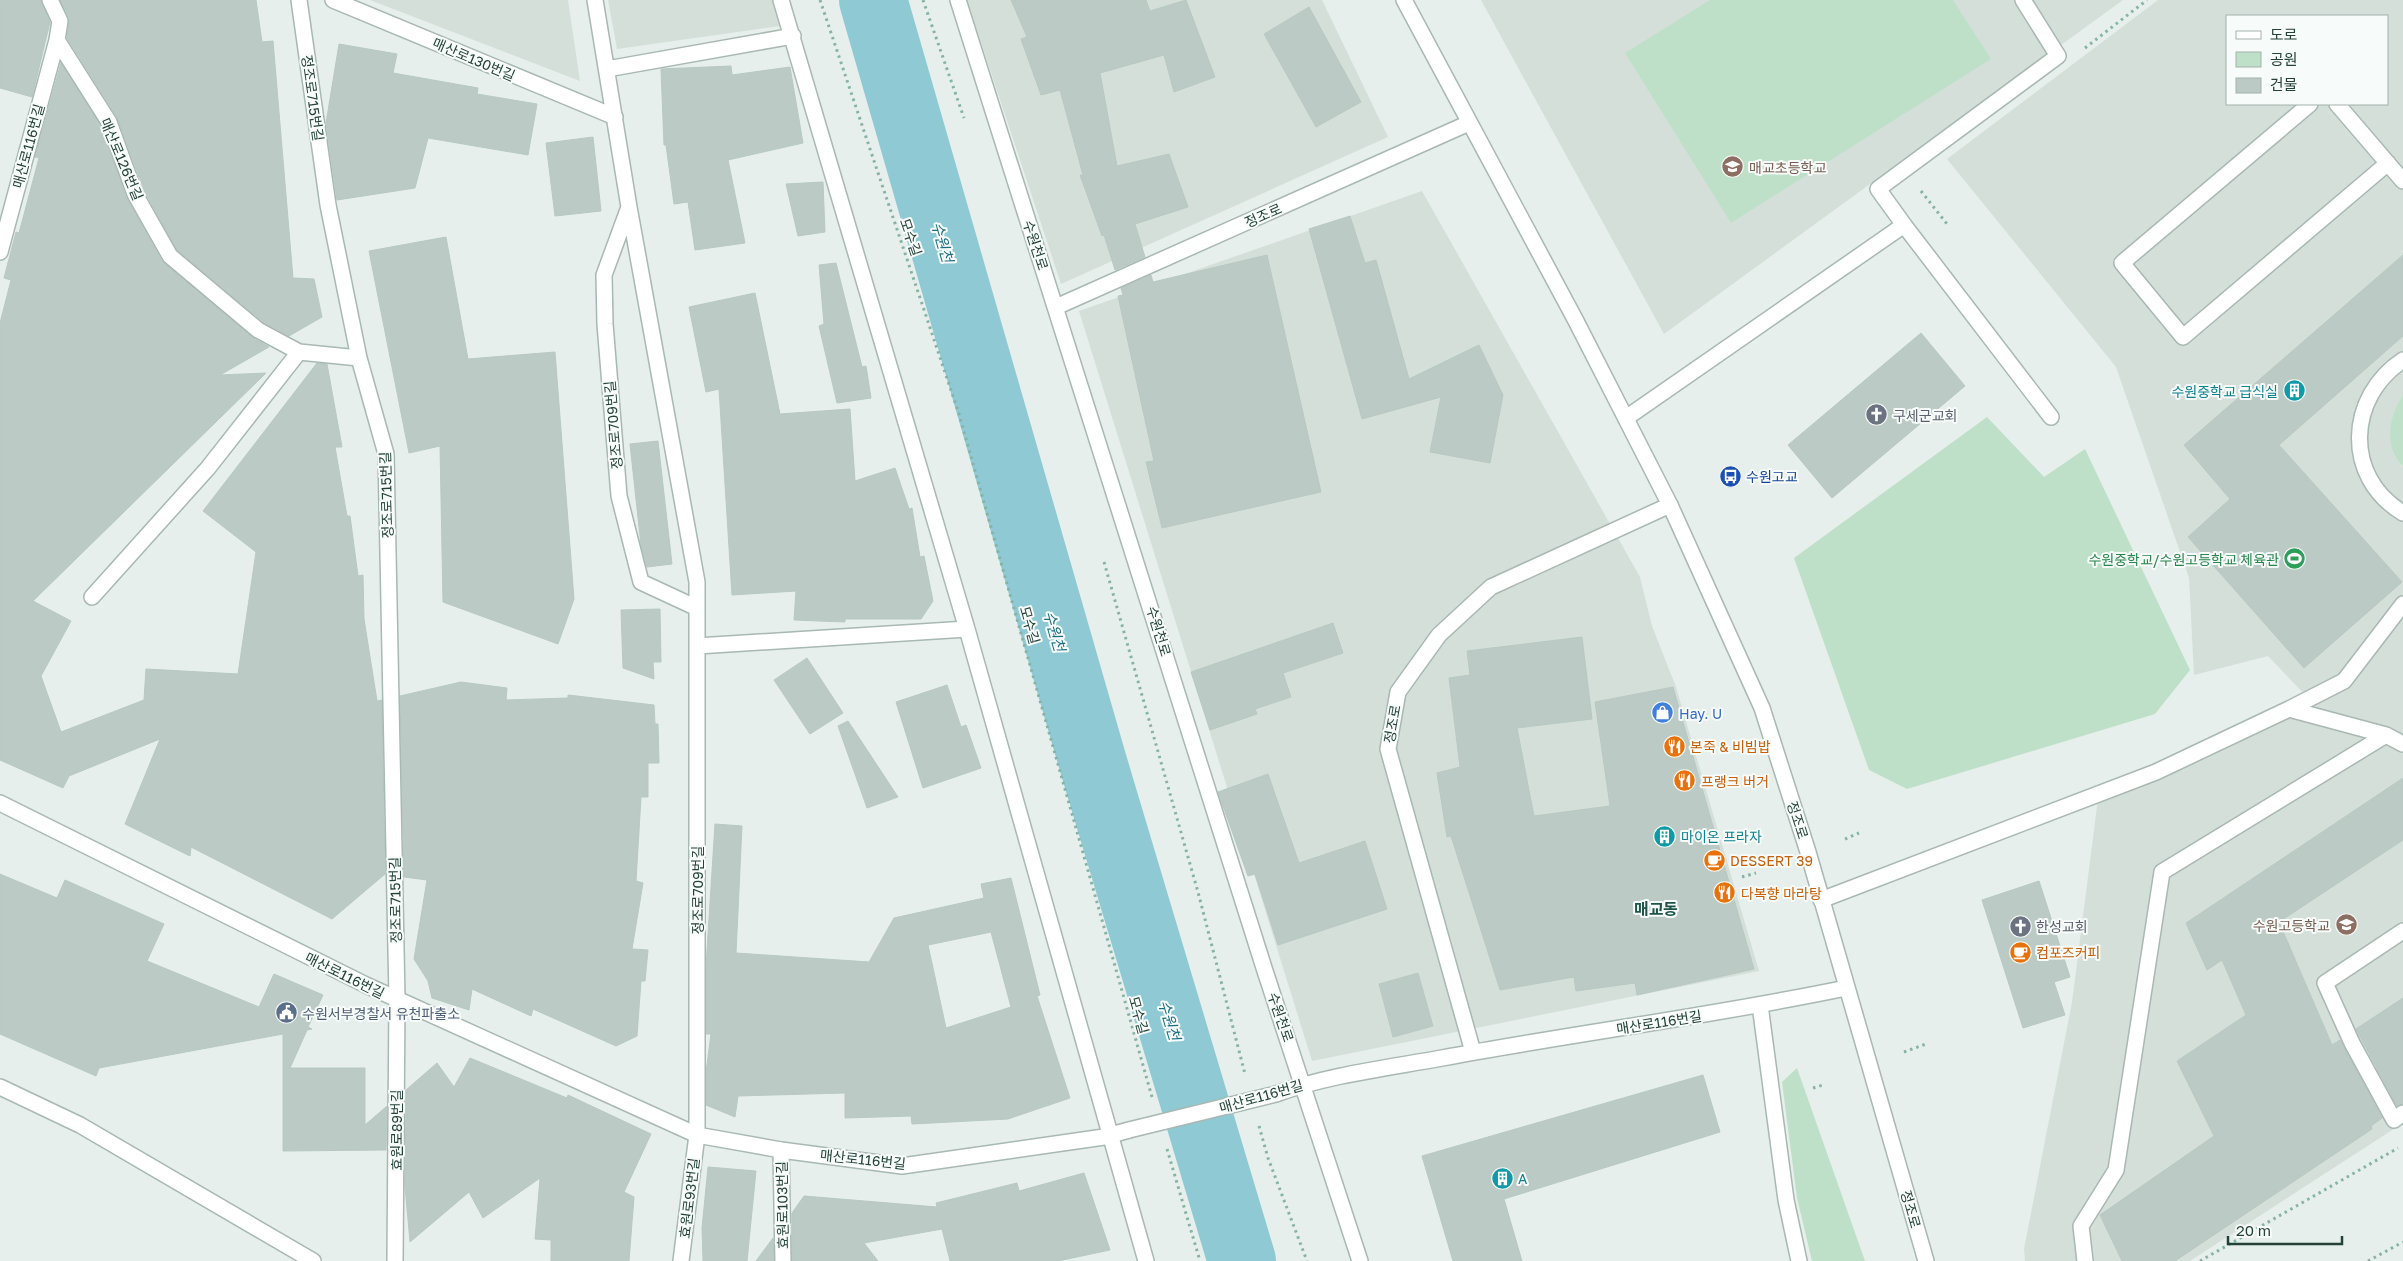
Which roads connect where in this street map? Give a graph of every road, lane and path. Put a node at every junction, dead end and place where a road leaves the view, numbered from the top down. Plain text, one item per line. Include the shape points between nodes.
1 (50, 0) edge
2 (299, 0) edge
3 (333, 0) edge
4 (595, 0) edge
5 (781, 0) edge
6 (820, 0) edge
7 (923, 0) edge
8 (958, 0) edge
9 (1404, 0) edge
10 (2023, 0) edge
11 (793, 36) junction
12 (57, 40) junction
13 (607, 69) junction
14 (2309, 105) edge
15 (2338, 105) edge
16 (615, 117) junction
17 (964, 120) dead end
18 (1469, 123) junction
19 (2388, 163) junction
20 (2403, 181) edge
21 (628, 208) junction
22 (1904, 225) junction
23 (0, 252) edge
24 (1056, 307) junction
25 (299, 352) junction
26 (359, 358) junction
27 (2403, 360) edge
28 (2051, 417) dead end
29 (1626, 418) junction
30 (1670, 505) junction
31 (2403, 513) edge
32 (1102, 555) dead end
33 (92, 597) dead end
34 (2403, 604) edge
35 (697, 608) junction
36 (967, 629) junction
37 (697, 646) junction
38 (2289, 709) junction
39 (2386, 735) junction
40 (2403, 744) edge
41 (0, 803) edge
42 (1859, 833) dead end
43 (1845, 839) dead end
44 (1756, 872) dead end
45 (1742, 877) dead end
46 (1821, 900) junction
47 (2403, 931) edge
48 (1846, 988) junction
49 (397, 999) junction
50 (1760, 1006) junction
51 (1926, 1044) dead end
52 (1473, 1052) junction
53 (1904, 1052) dead end
54 (1247, 1083) dead end
55 (1304, 1084) junction
56 (1823, 1085) dead end
57 (0, 1087) edge
58 (1812, 1088) dead end
59 (1154, 1105) dead end
60 (2403, 1113) edge
61 (1258, 1120) dead end
62 (697, 1135) junction
63 (1112, 1135) junction
64 (1165, 1141) dead end
65 (2403, 1145) edge
66 (781, 1150) junction
67 (2403, 1242) edge
68 (313, 1261) edge
69 (395, 1261) edge
70 (681, 1261) edge
71 (783, 1261) edge
72 (1146, 1261) edge
73 (1200, 1261) edge
74 (1308, 1261) edge
75 (1360, 1261) edge
76 (1799, 1261) edge
77 (1926, 1261) edge
78 (2085, 1261) edge
79 (2200, 1261) edge
80 (2368, 1261) edge

1 - 12 street via 60,21
2 - 26 street, 정조로715번길 via 328,205
3 - 16 street, 매산로130번길
4 - 13 street, 정조로709번길
5 - 11 street
6 - 59 path, 모수길 via 959,414
7 - 17 path
8 - 24 street, 수원천로
9 - 18 street, 정조로
10 - 22 street via 2058,56 1878,189
11 - 13 street
11 - 36 street
12 - 23 street, 매산로116번길
12 - 25 street, 매산로126번길 via 109,122 135,194 170,256 258,330
13 - 16 street, 정조로709번길
14 - 19 street via 2122,263 2183,338
15 - 19 street
16 - 21 street, 정조로709번길
18 - 24 street, 정조로
18 - 29 street, 정조로
19 - 20 street
21 - 35 street, 정조로709번길 via 697,582
21 - 35 street, 정조로709번길 via 604,275 619,496 641,582
22 - 28 street
22 - 29 street
24 - 55 street, 수원천로 via 1265,971
25 - 26 street
25 - 33 street via 208,468
26 - 49 street, 정조로715번길 via 386,454
27 - 31 street via 2389,369 2370,393 2360,422 2360,453 2370,481 2390,505
29 - 30 street, 정조로
30 - 46 street, 정조로 via 1762,708
30 - 52 street, 정조로 via 1491,587 1439,635 1398,692 1388,749
32 - 54 path via 1198,892
34 - 38 street via 2344,681
35 - 37 street, 정조로709번길
36 - 37 street
36 - 63 street
37 - 62 street, 정조로709번길
38 - 39 street
38 - 46 street via 2156,772
39 - 40 street
39 - 78 street via 2162,872 2116,1170 2081,1226
41 - 49 street, 매산로116번길
42 - 43 path
44 - 45 path
46 - 48 street, 정조로
47 - 60 street via 2325,982 2352,1042 2394,1120
48 - 50 street, 매산로116번길
48 - 77 street, 정조로
49 - 62 street, 매산로116번길
49 - 69 street, 효원로89번길
50 - 52 street, 매산로116번길
50 - 76 street via 1786,1200
51 - 53 path
52 - 55 street, 매산로116번길
55 - 63 street, 매산로116번길, bridge
55 - 75 street, 수원천로
56 - 58 path
57 - 68 street via 80,1125
61 - 74 path via 1268,1158
62 - 66 street, 매산로116번길
62 - 70 street, 효원로93번길
63 - 66 street, 매산로116번길 via 902,1166
63 - 72 street
64 - 73 path
65 - 79 path
66 - 71 street, 효원로103번길
67 - 80 path

